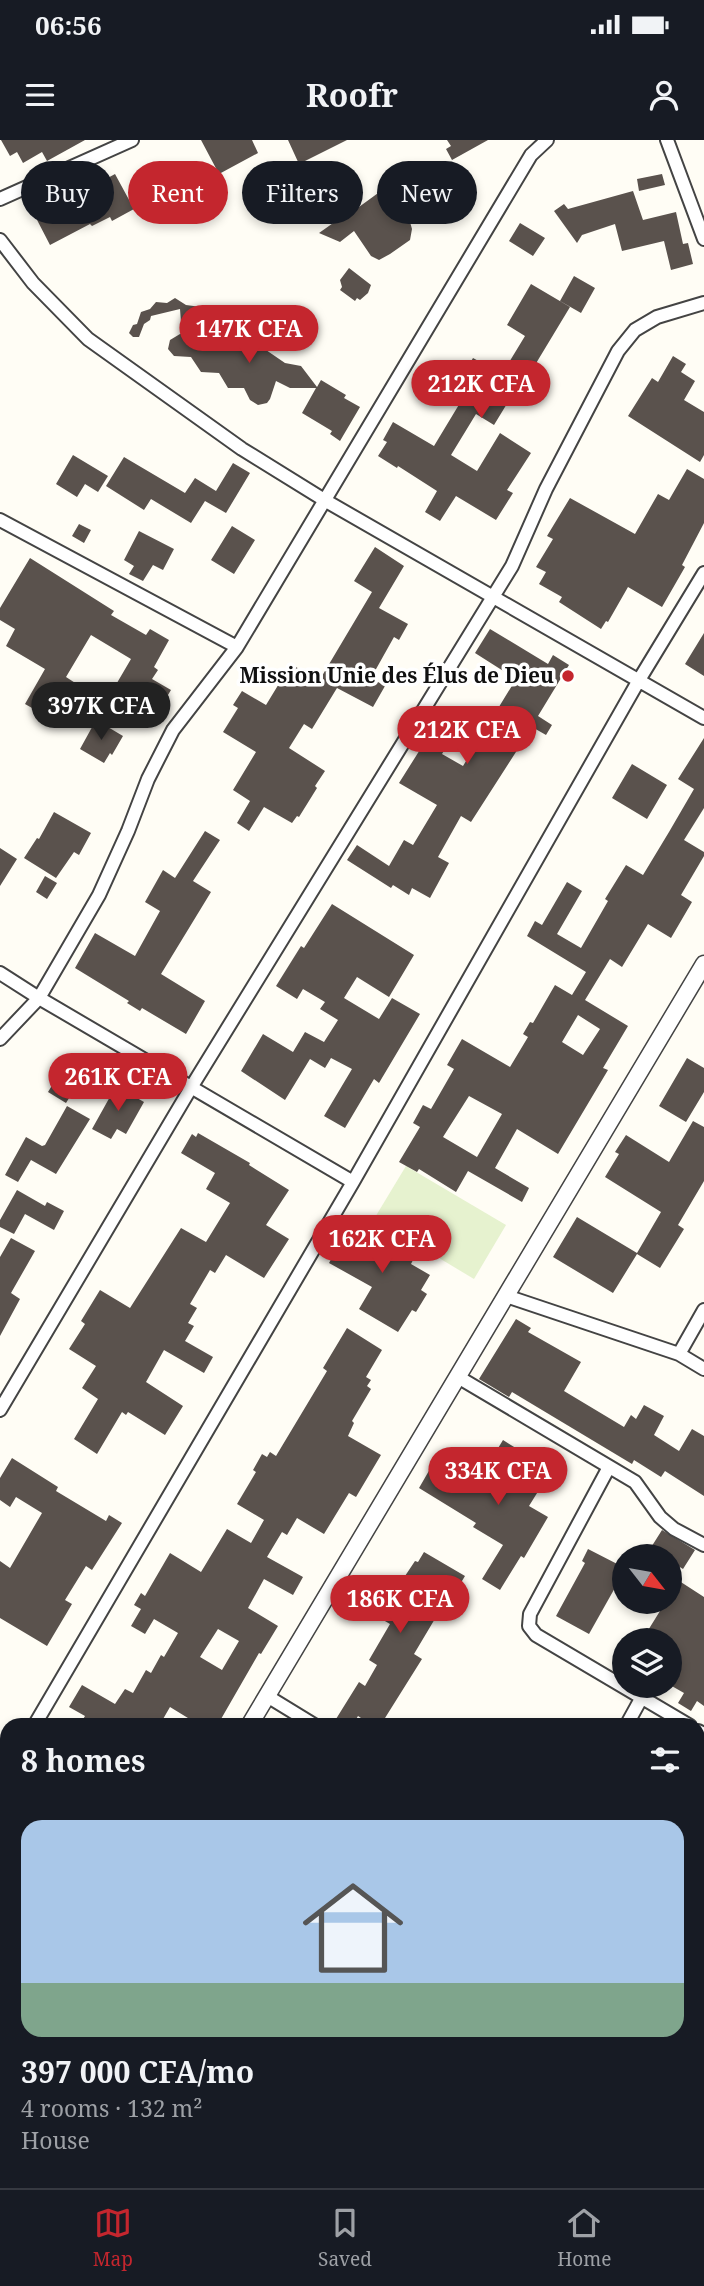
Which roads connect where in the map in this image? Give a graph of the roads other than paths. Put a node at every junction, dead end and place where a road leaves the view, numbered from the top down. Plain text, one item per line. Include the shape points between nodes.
1 (132, 140) edge
2 (547, 140) edge
3 (667, 140) edge
4 (0, 200) edge
5 (704, 239) edge
6 (0, 240) edge
7 (704, 303) edge
8 (326, 501) junction
9 (0, 520) edge
10 (704, 573) edge
11 (492, 596) junction
12 (237, 647) junction
13 (639, 680) junction
14 (704, 718) edge
15 (704, 964) edge
16 (0, 973) edge
17 (39, 998) junction
18 (0, 1039) edge
19 (192, 1086) junction
20 (353, 1182) junction
21 (506, 1296) junction
22 (704, 1310) edge
23 (679, 1354) junction
24 (704, 1369) edge
25 (458, 1377) junction
26 (0, 1410) edge
27 (610, 1468) junction
28 (704, 1545) edge
29 (612, 1679) edge
30 (267, 1696) junction
31 (641, 1698) edge
32 (644, 1698) edge
33 (39, 1718) edge
34 (254, 1718) edge
35 (303, 1718) edge
36 (630, 1718) edge
37 (677, 1718) edge

1 - 4 street
2 - 8 street via 531,155
3 - 5 street
6 - 8 street via 33,283 88,339 242,449
7 - 11 street via 657,317 635,330 618,351 546,489 512,566
8 - 11 street
8 - 12 street
9 - 12 street
10 - 13 street
11 - 13 street
11 - 19 street
12 - 17 street via 173,730 99,895
13 - 14 street
13 - 20 street
15 - 21 street
16 - 17 street
17 - 18 street
17 - 19 street
19 - 20 street
19 - 26 street
20 - 33 street
21 - 23 street
21 - 25 street
22 - 23 street
23 - 24 street
25 - 27 street
25 - 30 street
27 - 28 street via 635,1482 674,1529
27 - 29 street via 530,1614 529,1626 536,1635
30 - 34 street
30 - 35 street
31 - 36 street
32 - 37 street

